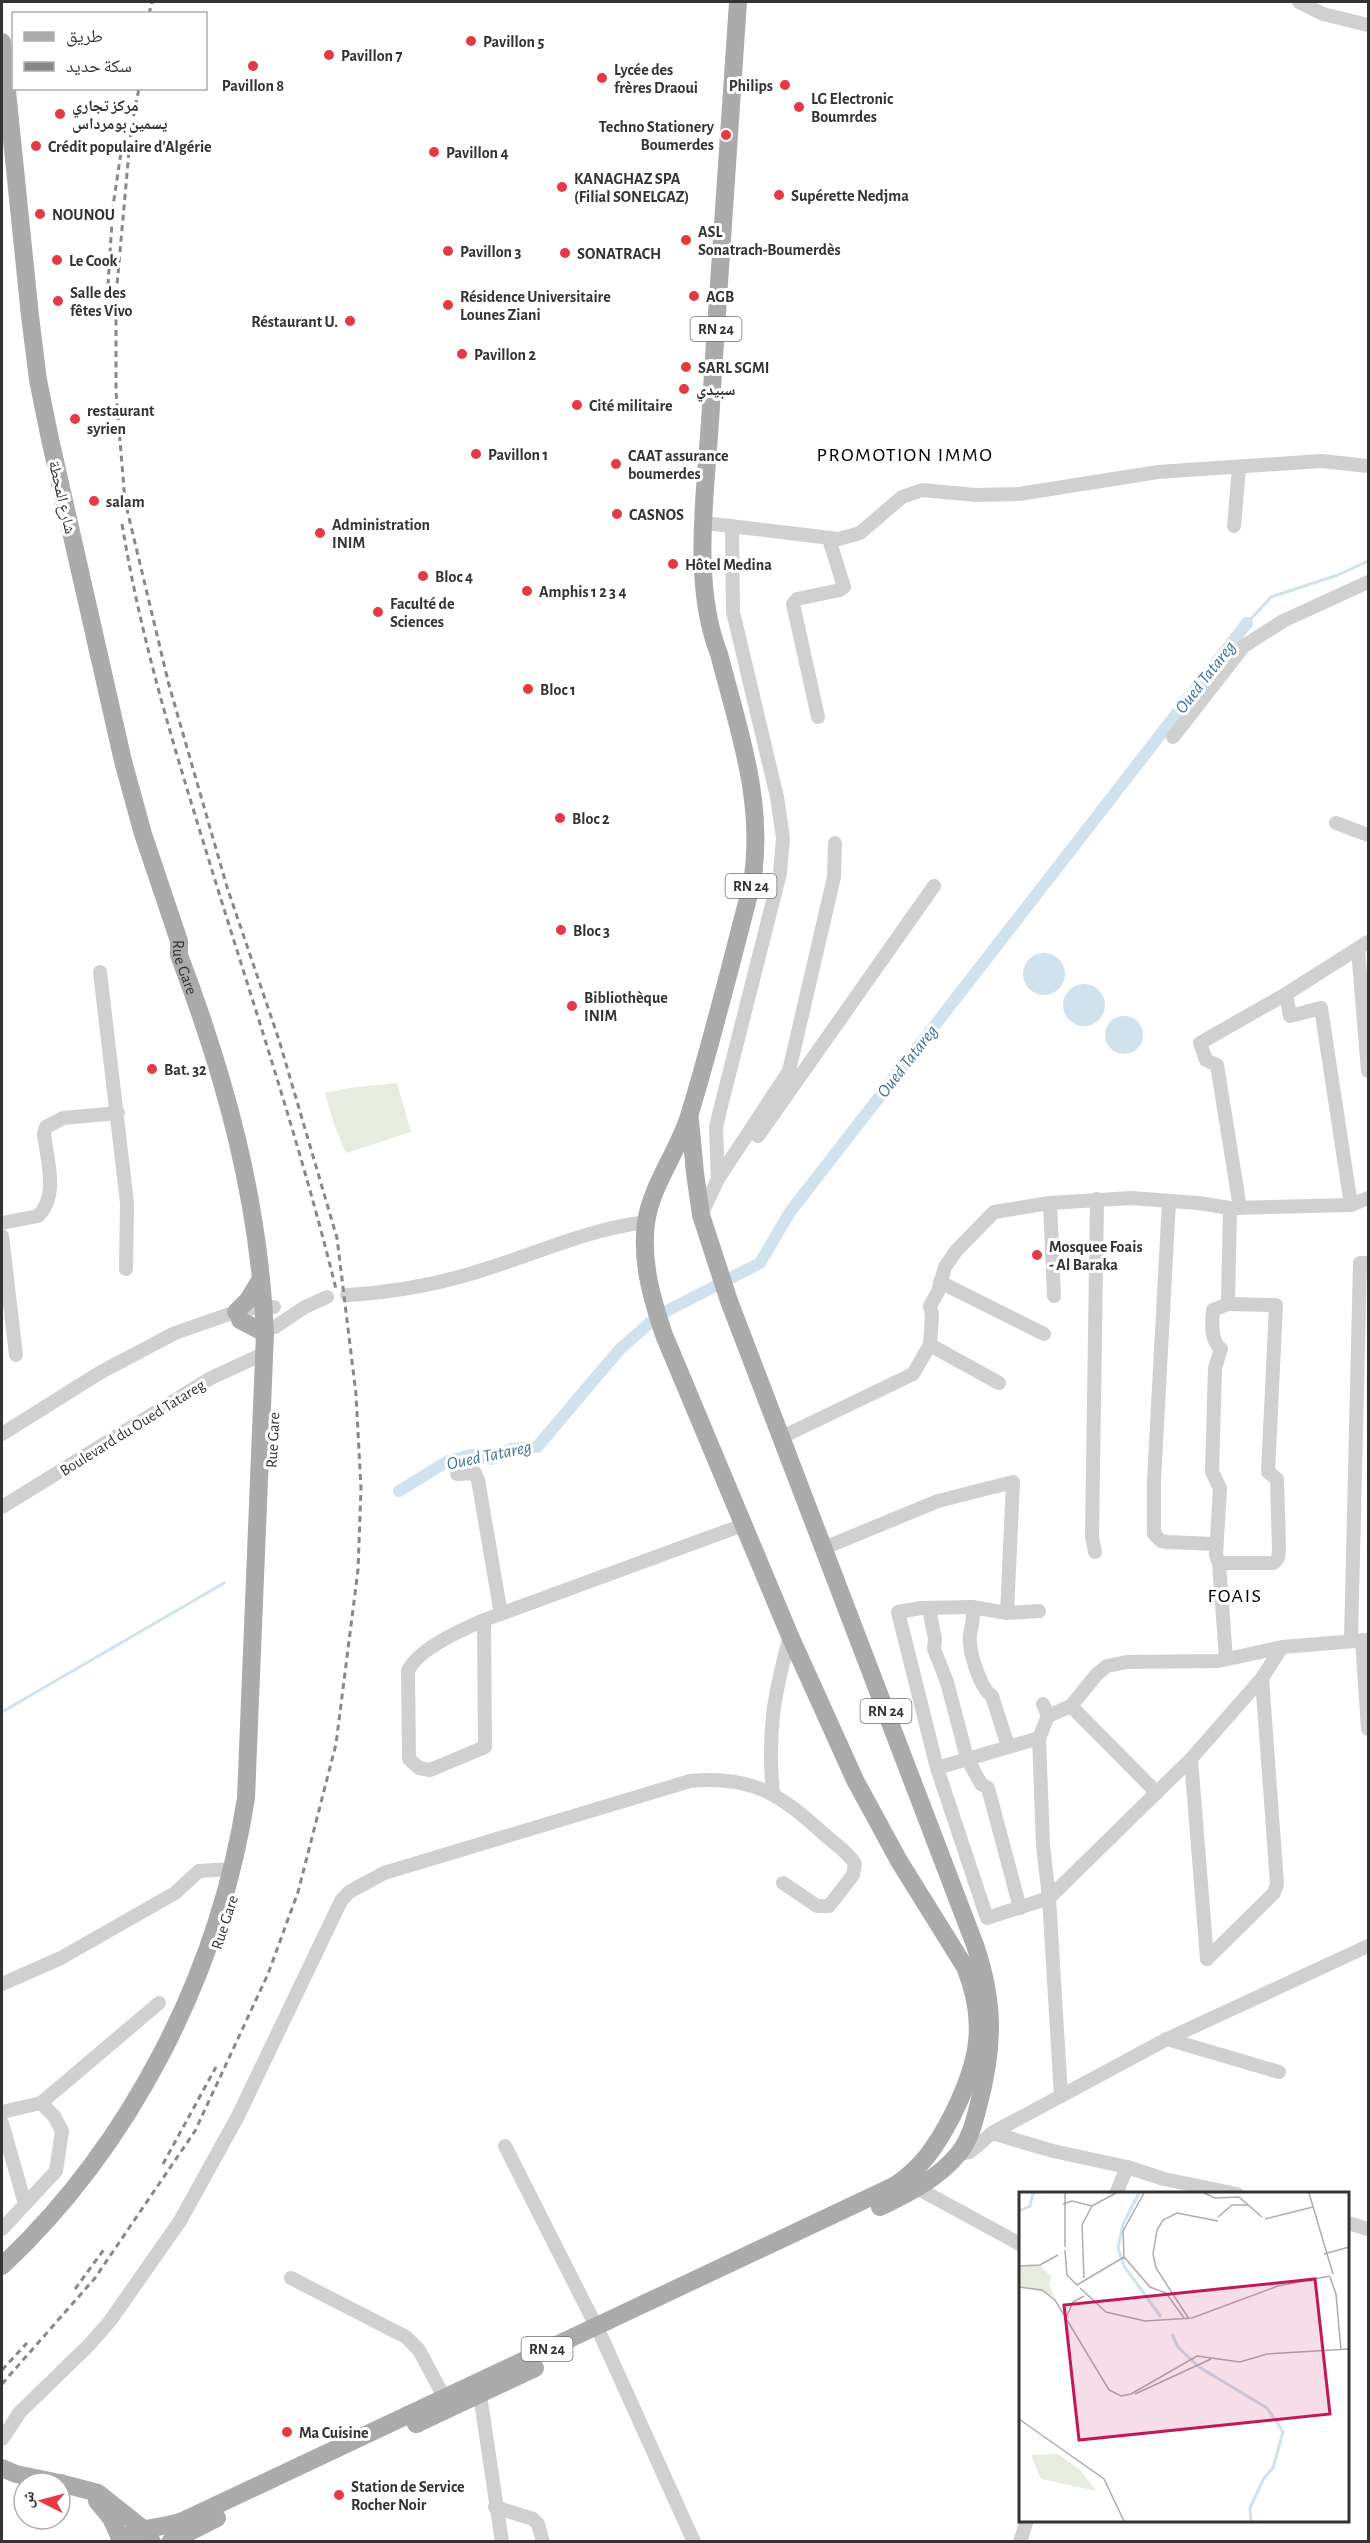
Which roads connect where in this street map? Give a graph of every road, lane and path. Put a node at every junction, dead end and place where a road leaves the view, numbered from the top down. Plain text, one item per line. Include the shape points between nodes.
1 (738, 2) edge
2 (747, 2) edge
3 (1299, 2) edge
4 (1368, 26) edge
5 (2, 42) edge
6 (1368, 466) edge
7 (1239, 468) junction
8 (717, 525) junction
9 (1234, 526) dead end
10 (829, 539) junction
11 (1368, 582) edge
12 (818, 717) dead end
13 (1173, 737) dead end
14 (1336, 823) dead end
15 (1368, 835) edge
16 (834, 843) dead end
17 (934, 886) dead end
18 (179, 941) junction
19 (1363, 945) edge
20 (100, 972) dead end
21 (1286, 994) junction
22 (1368, 1071) edge
23 (118, 1113) junction
24 (690, 1115) junction
25 (731, 1159) junction
26 (718, 1179) junction
27 (1368, 1198) edge
28 (1097, 1199) junction
29 (1169, 1201) junction
30 (1050, 1203) junction
31 (1351, 1205) junction
32 (1235, 1208) junction
33 (702, 1215) junction
34 (646, 1222) junction
35 (2, 1223) edge
36 (2, 1236) edge
37 (1368, 1263) edge
38 (126, 1269) dead end
39 (261, 1279) junction
40 (940, 1282) junction
41 (347, 1295) dead end
42 (1054, 1296) dead end
43 (327, 1298) dead end
44 (1228, 1304) junction
45 (238, 1316) junction
46 (269, 1317) junction
47 (1044, 1334) dead end
48 (930, 1344) junction
49 (16, 1355) dead end
50 (268, 1363) junction
51 (999, 1383) dead end
52 (2, 1434) edge
53 (782, 1437) junction
54 (1362, 1462) edge
55 (457, 1474) dead end
56 (2, 1507) edge
57 (743, 1525) junction
58 (1215, 1544) junction
59 (824, 1548) junction
60 (1095, 1552) dead end
61 (1219, 1563) junction
62 (972, 1607) junction
63 (929, 1609) junction
64 (1039, 1611) dead end
65 (1007, 1613) junction
66 (501, 1614) junction
67 (484, 1620) junction
68 (790, 1636) junction
69 (1360, 1640) edge
70 (1282, 1647) junction
71 (1227, 1659) junction
72 (1262, 1678) junction
73 (1071, 1706) junction
74 (1368, 1729) edge
75 (1039, 1737) junction
76 (1008, 1746) junction
77 (967, 1758) junction
78 (1191, 1759) junction
79 (937, 1768) junction
80 (773, 1793) junction
81 (1157, 1793) junction
82 (232, 1869) junction
83 (783, 1884) dead end
84 (1049, 1899) junction
85 (1020, 1908) junction
86 (1368, 1946) edge
87 (2, 1984) edge
88 (159, 2003) dead end
89 (1167, 2039) junction
90 (1280, 2072) dead end
91 (1061, 2096) junction
92 (41, 2103) junction
93 (2, 2112) edge
94 (950, 2119) junction
95 (2, 2123) edge
96 (972, 2129) junction
97 (992, 2133) junction
98 (939, 2139) junction
99 (505, 2146) dead end
100 (959, 2154) junction
101 (1127, 2167) junction
102 (917, 2188) junction
103 (1116, 2192) edge
104 (1232, 2192) edge
105 (25, 2204) junction
106 (1349, 2224) edge
107 (2, 2229) edge
108 (1368, 2229) edge
109 (1019, 2243) edge
110 (3, 2265) edge
111 (291, 2278) dead end
112 (598, 2331) junction
113 (480, 2395) junction
114 (444, 2397) junction
115 (2, 2439) edge
116 (72, 2486) edge
117 (85, 2490) junction
118 (495, 2507) junction
119 (1026, 2522) edge
120 (147, 2535) edge
121 (120, 2541) edge
122 (170, 2541) edge
123 (502, 2541) edge
124 (543, 2541) edge
125 (694, 2541) edge
126 (1020, 2541) edge

1 - 8 main road, RN 24
2 - 8 main road, RN 24
3 - 4 street via 1323,14
5 - 18 main road, شارع المحطة via 38,380 123,761
6 - 7 street via 1320,461
7 - 9 street
7 - 10 street via 1158,472 1019,494 922,490 902,497 860,533
8 - 10 street
8 - 24 main road, RN 24 via 714,562 721,634 719,654 750,779 757,844 752,883
8 - 26 street via 783,838 780,873 719,1114
10 - 12 street via 844,587 797,599 793,604
11 - 13 street via 1283,621 1244,646
14 - 15 street
16 - 25 street via 834,877 789,1071
17 - 25 street via 758,1136
18 - 39 main road, Rue Gare via 179,955 219,1066 236,1128
18 - 46 main road, Rue Gare via 187,952 203,997 240,1114
19 - 21 street
19 - 22 street
20 - 23 street
21 - 31 street via 1290,1016 1322,1008
21 - 32 street via 1200,1043 1206,1060 1217,1065
23 - 35 street via 63,1118 46,1127 49,1201 38,1216
23 - 38 street via 127,1203
24 - 33 main road, RN 24
24 - 34 main road, RN 24
25 - 26 street
26 - 33 street
27 - 31 street
28 - 29 street
28 - 30 street
28 - 60 street via 1092,1537
29 - 32 street
29 - 58 street via 1154,1534 1167,1542
30 - 40 street via 994,1212 956,1251
30 - 42 street
31 - 32 street
32 - 44 street
33 - 53 main road, RN 24 via 729,1301
34 - 41 street via 596,1230 432,1284
34 - 57 main road, RN 24 via 651,1296
36 - 49 street
37 - 54 street via 1360,1263
39 - 45 main road
39 - 46 main road, Rue Gare
40 - 47 street
40 - 48 street via 930,1306
43 - 46 street
44 - 58 street via 1213,1310 1214,1341 1221,1349 1215,1368 1212,1472 1220,1488
44 - 61 street via 1276,1305 1268,1472 1277,1479 1279,1550 1274,1563
45 - 46 main road
45 - 46 street via 249,1307
45 - 52 street via 175,1333
46 - 50 main road, Rue Gare
48 - 51 street
48 - 53 street via 913,1374
50 - 56 street, Boulevard du Oued Tatareg via 211,1378
50 - 82 main road, Rue Gare via 246,1798
50 - 110 main road, Rue Gare via 258,1756 248,1836 227,1915 182,2029 118,2142 84,2188
53 - 59 main road, RN 24
54 - 69 street
55 - 66 street via 475,1473 478,1480
57 - 66 street
57 - 68 main road, RN 24
58 - 61 street
59 - 65 street via 938,1501 1013,1482
59 - 96 main road, RN 24 via 983,1968 991,2009 990,2053
61 - 71 street
62 - 63 street
62 - 65 street
62 - 76 street via 975,1623 970,1636 978,1672 985,1691 992,1696
63 - 77 street via 934,1649
63 - 79 street via 898,1612
64 - 65 street
66 - 67 street
67 - 67 street via 485,1747 429,1770 419,1768 409,1759 408,1671 414,1659
68 - 80 street via 771,1720
68 - 94 main road, RN 24 via 877,1823 972,1984 979,2022 976,2058
69 - 70 street
69 - 74 street
70 - 71 street
70 - 72 street
71 - 73 street via 1107,1666
72 - 78 street
72 - 78 street via 1277,1884 1274,1893 1207,1959
73 - 75 street via 1046,1710
73 - 81 street
75 - 76 street
75 - 84 street
76 - 77 street
77 - 79 street
77 - 85 street via 981,1784 988,1788
78 - 81 street
79 - 85 street via 987,1918
80 - 83 street via 853,1860 856,1868 832,1904 825,1907
80 - 115 street via 736,1781 690,1781 384,1873 349,1892 340,1901 238,2116 180,2221 110,2321 20,2412
81 - 84 street
82 - 87 street via 199,1871 175,1893 61,1958
82 - 110 main road, Rue Gare via 207,1949 175,2026 136,2098 78,2182
84 - 85 street
84 - 91 street
86 - 89 street
88 - 92 street
89 - 90 street
89 - 91 street
91 - 97 street
92 - 93 street
92 - 105 street via 62,2132 61,2145 56,2171
94 - 96 main road via 962,2121
94 - 98 main road, RN 24
95 - 105 street
96 - 100 main road, RN 24
97 - 100 street via 970,2152
97 - 101 street
98 - 100 main road
98 - 112 main road, RN 24 via 922,2164 894,2186
99 - 112 street
100 - 102 main road, RN 24
101 - 103 street
101 - 104 street via 1164,2179
102 - 109 street
102 - 112 main road, RN 24
105 - 107 street
106 - 108 street
111 - 114 street via 406,2337 419,2350
112 - 113 main road, RN 24
112 - 114 main road, RN 24
112 - 125 street
113 - 118 street
113 - 122 main road, RN 24
114 - 120 main road, RN 24
116 - 117 main road
117 - 120 main road via 101,2495
117 - 121 main road via 111,2518
118 - 123 street
118 - 124 street via 533,2519
119 - 126 street
120 - 121 main road, RN 24 via 130,2532

